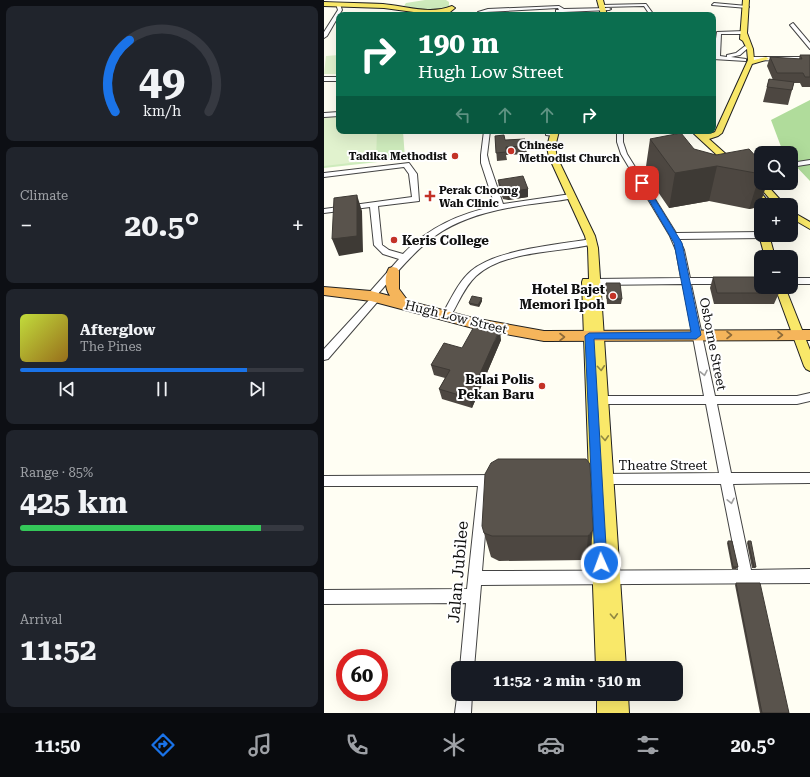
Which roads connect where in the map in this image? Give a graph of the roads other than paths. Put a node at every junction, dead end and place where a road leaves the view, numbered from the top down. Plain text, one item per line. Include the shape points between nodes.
1 (750, 0) edge
2 (395, 1) dead end
3 (324, 3) edge
4 (726, 3) edge
5 (338, 4) junction
6 (452, 4) edge
7 (714, 4) dead end
8 (746, 4) edge
9 (359, 5) junction
10 (605, 8) edge
11 (506, 10) joint
12 (563, 11) junction
13 (339, 12) edge
14 (341, 12) edge
15 (429, 12) joint
16 (480, 12) edge
17 (557, 12) edge
18 (650, 12) edge
19 (336, 17) edge
20 (793, 25) dead end
21 (325, 32) edge
22 (743, 32) junction
23 (802, 36) junction
24 (810, 36) edge
25 (810, 47) edge
26 (747, 48) junction
27 (716, 51) edge
28 (716, 57) edge
29 (716, 57) edge
30 (751, 59) junction
31 (766, 59) joint
32 (775, 59) junction
33 (810, 59) edge
34 (324, 79) edge
35 (336, 79) edge
36 (726, 109) junction
37 (336, 114) edge
38 (324, 115) edge
39 (716, 120) edge
40 (716, 130) edge
41 (487, 134) edge
42 (550, 134) edge
43 (620, 134) edge
44 (699, 134) edge
45 (810, 162) edge
46 (798, 164) edge
47 (754, 171) edge
48 (746, 173) junction
49 (324, 175) edge
50 (568, 197) junction
51 (762, 198) edge
52 (773, 198) edge
53 (374, 204) junction
54 (500, 208) junction
55 (324, 211) edge
56 (798, 219) edge
57 (798, 227) edge
58 (808, 227) edge
59 (754, 235) edge
60 (674, 236) junction
61 (765, 242) edge
62 (769, 242) edge
63 (588, 243) junction
64 (766, 246) junction
65 (767, 250) edge
66 (405, 257) junction
67 (393, 271) junction
68 (731, 281) edge
69 (798, 281) edge
70 (810, 281) edge
71 (595, 282) junction
72 (686, 282) junction
73 (324, 292) edge
74 (784, 294) edge
75 (373, 297) junction
76 (402, 304) junction
77 (447, 315) junction
78 (696, 335) junction
79 (804, 335) edge
80 (594, 336) junction
81 (324, 356) edge
82 (810, 366) edge
83 (810, 397) edge
84 (598, 400) junction
85 (710, 400) junction
86 (797, 400) junction
87 (810, 403) edge
88 (726, 478) junction
89 (810, 478) edge
90 (596, 479) junction
91 (484, 480) junction
92 (508, 480) edge
93 (324, 481) edge
94 (746, 576) junction
95 (810, 576) edge
96 (607, 577) junction
97 (475, 578) junction
98 (474, 596) junction
99 (324, 597) edge
100 (468, 661) edge
101 (605, 661) edge
102 (616, 661) edge
103 (464, 701) edge
104 (606, 701) edge
105 (619, 701) edge
106 (463, 713) edge
107 (606, 713) edge
108 (620, 713) edge

1 - 8 main road
2 - 3 main road
3 - 5 main road
4 - 7 street
4 - 8 street
5 - 9 main road
5 - 13 street
6 - 15 main road via 445,12
8 - 22 main road
9 - 14 street via 346,7
9 - 15 main road via 404,5
10 - 12 street
10 - 18 street via 646,5
11 - 12 street via 560,7
11 - 16 street
12 - 17 street
19 - 21 street
20 - 23 street
22 - 26 main road
22 - 27 street via 719,33
23 - 24 street
23 - 25 street
26 - 28 street via 736,55
26 - 30 main road
26 - 30 main road
29 - 30 street
30 - 31 main road
30 - 32 street
30 - 36 main road
30 - 36 main road via 740,68
31 - 32 street
32 - 33 street
34 - 35 street
36 - 39 main road
36 - 40 main road
37 - 38 street
40 - 48 main road
41 - 54 street via 484,154
42 - 50 main road via 545,146 546,154
43 - 60 street, Osborne Street via 624,154
44 - 48 main road
45 - 46 street
47 - 48 street
48 - 51 main road
48 - 52 main road
49 - 53 street via 406,165 413,174 416,199
50 - 54 street
50 - 63 main road
53 - 55 street
53 - 66 street via 380,249
54 - 66 street via 449,223 426,238
56 - 58 main road
57 - 58 main road
59 - 60 street
60 - 72 street, Osborne Street via 680,250
61 - 64 main road
62 - 64 main road
63 - 71 main road
63 - 77 street via 506,257 489,263 473,274 462,286
63 - 80 main road
64 - 65 main road
66 - 67 street
67 - 75 street
67 - 76 highway via 392,291
68 - 72 street
69 - 70 street
71 - 72 street
71 - 80 main road
72 - 78 street, Osborne Street
73 - 75 highway, Hugh Low Street
74 - 79 main road
75 - 76 highway, Hugh Low Street
75 - 81 street
76 - 77 highway, Hugh Low Street
77 -> 80 highway, Hugh Low Street via 472,323 535,335
78 -> 79 highway, Hugh Low Street
78 - 80 highway, Hugh Low Street
78 -> 85 street, Osborne Street
79 - 82 main road
80 - 84 main road
83 - 86 street
84 - 85 street
84 - 90 main road
85 - 86 street
85 - 88 street, Osborne Street
86 - 87 street
88 - 89 street, Theatre Street
88 - 90 street, Theatre Street
88 -> 94 street, Osborne Street
90 - 96 main road
91 - 92 street
91 - 93 street
91 - 97 street, Jalan Jubilee
94 - 95 street
94 - 96 street
96 - 97 street
96 - 101 main road
96 -> 102 main road
97 - 98 street, Jalan Jubilee
98 - 99 street
98 - 100 street, Jalan Jubilee
103 - 106 street
104 - 107 main road
105 - 108 main road

